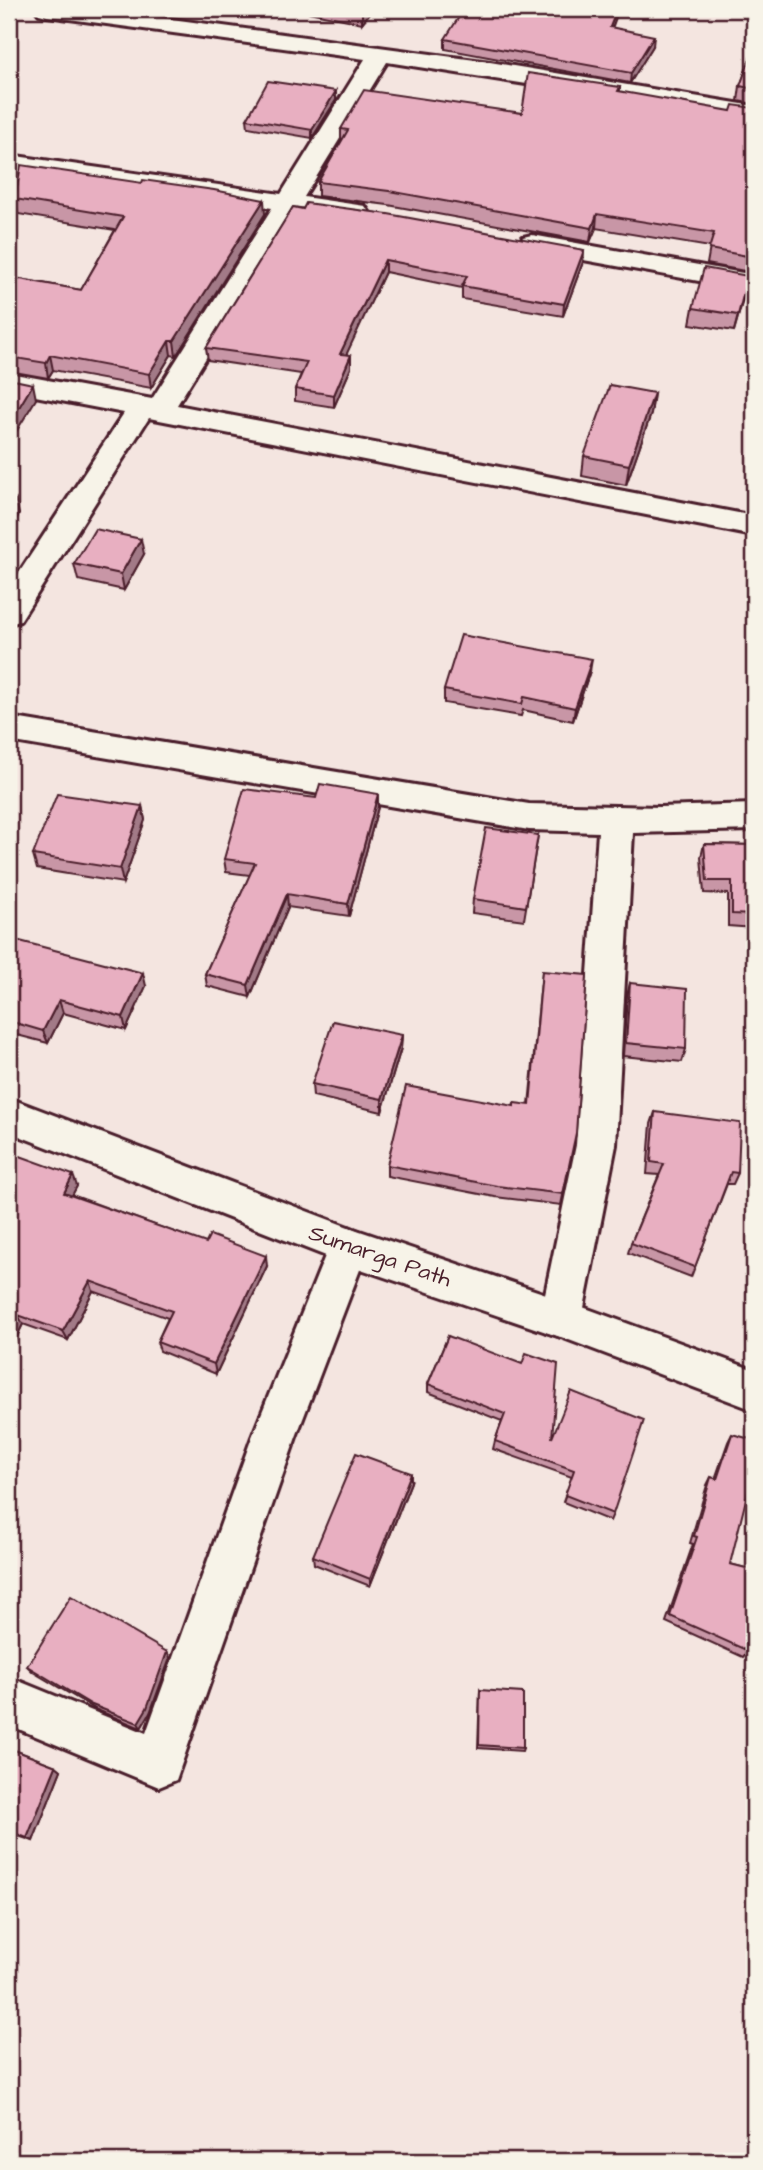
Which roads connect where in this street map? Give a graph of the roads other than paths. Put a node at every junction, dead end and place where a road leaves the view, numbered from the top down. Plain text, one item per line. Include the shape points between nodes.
1 (47, 9) edge
2 (380, 54) junction
3 (754, 113) edge
4 (9, 163) edge
5 (291, 203) junction
6 (376, 215) edge
7 (510, 239) edge
8 (754, 283) edge
9 (9, 382) edge
10 (152, 407) junction
11 (754, 526) edge
12 (9, 613) edge
13 (9, 729) edge
14 (754, 817) edge
15 (616, 819) junction
16 (9, 1115) edge
17 (349, 1246) junction
18 (561, 1318) junction
19 (754, 1390) edge
20 (9, 1701) edge

1 - 2 street
2 - 3 street
2 - 5 street
4 - 5 street
5 - 6 street
5 - 10 street
7 - 8 street
9 - 10 street
10 - 11 street
10 - 12 street
13 - 15 street via 529,817
14 - 15 street
15 - 18 street via 596,1145
16 - 17 street, Sumarga Path
17 - 18 street, Sumarga Path
17 - 20 street via 274,1437 159,1763
18 - 19 street, Sumarga Path

